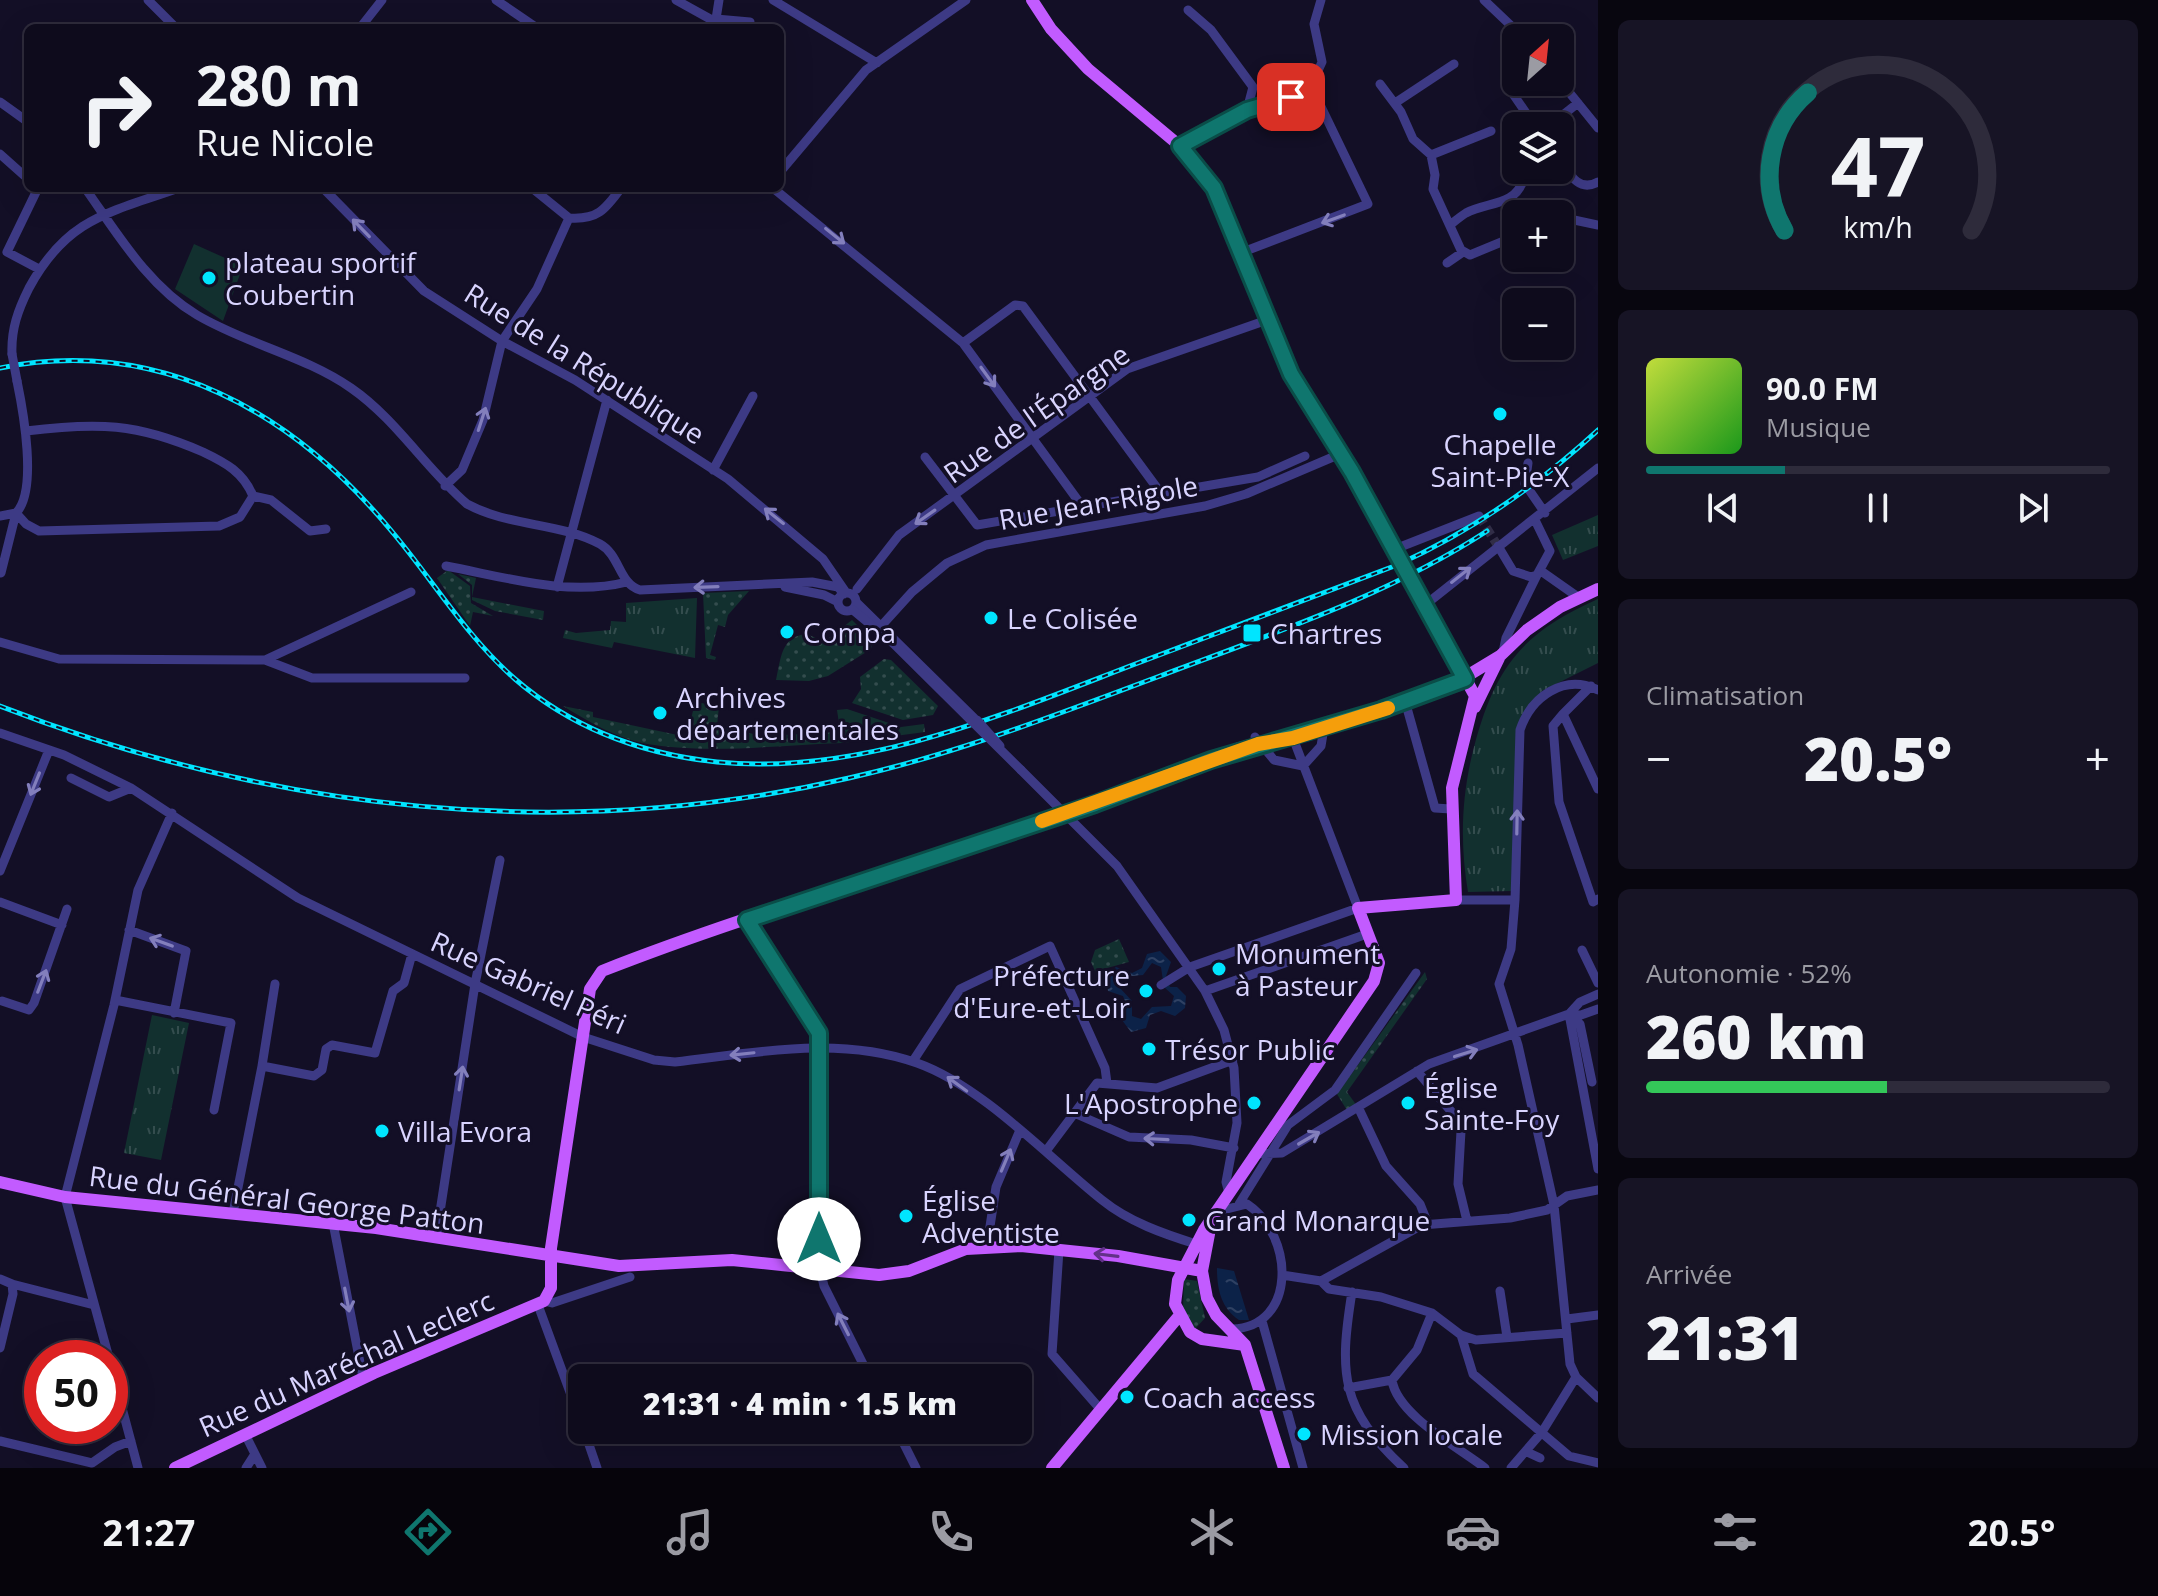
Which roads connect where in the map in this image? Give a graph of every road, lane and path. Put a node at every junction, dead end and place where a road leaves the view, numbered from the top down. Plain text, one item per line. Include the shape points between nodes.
1 (148, 0) edge
2 (382, 0) edge
3 (496, 0) edge
4 (676, 0) edge
5 (719, 0) edge
6 (773, 0) edge
7 (966, 0) edge
8 (1032, 0) edge
9 (1321, 0) edge
10 (1484, 0) edge
11 (1188, 10) dead end
12 (716, 19) junction
13 (750, 22) dead end
14 (172, 24) edge
15 (363, 24) edge
16 (531, 24) edge
17 (1509, 24) edge
18 (877, 63) junction
19 (1454, 64) dead end
20 (1380, 84) dead end
21 (1311, 86) junction
22 (1572, 96) edge
23 (1395, 103) junction
24 (1578, 103) junction
25 (1, 104) edge
26 (1247, 110) junction
27 (1567, 112) edge
28 (24, 119) edge
29 (1598, 128) edge
30 (1491, 131) dead end
31 (1180, 146) junction
32 (0, 154) edge
33 (1431, 155) junction
34 (784, 168) edge
35 (24, 175) edge
36 (1574, 181) edge
37 (1598, 182) edge
38 (1521, 184) edge
39 (36, 192) edge
40 (88, 192) edge
41 (168, 192) edge
42 (327, 192) edge
43 (537, 192) edge
44 (618, 192) edge
45 (778, 192) edge
46 (105, 216) junction
47 (569, 218) junction
48 (1574, 220) edge
49 (1450, 225) junction
50 (1598, 225) edge
51 (1502, 242) edge
52 (1243, 252) junction
53 (1464, 253) junction
54 (1447, 263) dead end
55 (39, 269) junction
56 (1270, 319) junction
57 (502, 341) junction
58 (963, 343) junction
59 (753, 396) dead end
60 (1089, 397) junction
61 (607, 400) junction
62 (26, 431) junction
63 (1033, 438) junction
64 (1340, 454) junction
65 (1305, 456) dead end
66 (925, 457) dead end
67 (1528, 463) dead end
68 (1598, 468) edge
69 (713, 470) junction
70 (445, 486) junction
71 (1160, 492) junction
72 (253, 496) junction
73 (954, 496) junction
74 (1082, 506) junction
75 (16, 513) junction
76 (1545, 513) junction
77 (0, 516) edge
78 (1479, 516) dead end
79 (1535, 520) junction
80 (326, 529) dead end
81 (573, 534) junction
82 (1498, 546) junction
83 (1395, 549) junction
84 (446, 566) dead end
85 (1, 573) edge
86 (1539, 573) junction
87 (627, 582) junction
88 (557, 587) junction
89 (1598, 589) edge
90 (411, 592) dead end
91 (850, 597) junction
92 (1578, 597) junction
93 (1425, 605) junction
94 (883, 624) junction
95 (0, 642) edge
96 (1502, 654) junction
97 (265, 660) junction
98 (465, 678) dead end
99 (1465, 679) junction
100 (1595, 688) edge
101 (1407, 708) dead end
102 (1473, 709) junction
103 (1563, 714) junction
104 (1324, 728) junction
105 (0, 733) edge
106 (1293, 738) junction
107 (1256, 741) junction
108 (49, 750) junction
109 (1303, 766) junction
110 (1021, 770) junction
111 (71, 778) dead end
112 (131, 788) junction
113 (1598, 789) edge
114 (1451, 809) junction
115 (172, 813) junction
116 (1063, 814) junction
117 (4, 852) edge
118 (500, 860) dead end
119 (0, 871) edge
120 (1598, 899) edge
121 (1456, 900) junction
122 (1515, 900) junction
123 (0, 902) edge
124 (1358, 908) junction
125 (67, 909) dead end
126 (747, 920) junction
127 (62, 925) junction
128 (129, 930) junction
129 (1367, 934) junction
130 (1582, 950) dead end
131 (412, 954) junction
132 (1190, 967) junction
133 (1416, 973) dead end
134 (1164, 983) dead end
135 (1598, 983) edge
136 (275, 984) dead end
137 (475, 984) junction
138 (1205, 991) junction
139 (1598, 994) edge
140 (115, 1000) junction
141 (1, 1003) edge
142 (1598, 1009) edge
143 (174, 1013) junction
144 (1569, 1014) junction
145 (1515, 1035) junction
146 (583, 1037) junction
147 (820, 1046) junction
148 (1233, 1060) junction
149 (913, 1061) junction
150 (262, 1066) junction
151 (1417, 1071) junction
152 (1595, 1081) edge
153 (1107, 1083) junction
154 (1580, 1084) junction
155 (1359, 1109) junction
156 (214, 1110) dead end
157 (1074, 1113) junction
158 (1598, 1120) edge
159 (1587, 1121) junction
160 (1020, 1130) junction
161 (1234, 1148) junction
162 (1046, 1151) junction
163 (1261, 1155) junction
164 (1598, 1169) edge
165 (0, 1182) edge
166 (1598, 1190) edge
167 (1229, 1193) junction
168 (65, 1197) junction
169 (1239, 1204) junction
170 (1554, 1205) junction
171 (1219, 1211) junction
172 (233, 1213) junction
173 (1467, 1221) junction
174 (333, 1223) junction
175 (1212, 1223) junction
176 (1428, 1224) junction
177 (436, 1238) junction
178 (1196, 1244) junction
179 (987, 1246) junction
180 (1059, 1250) junction
181 (550, 1257) junction
182 (568, 1260) junction
183 (1184, 1267) junction
184 (820, 1269) junction
185 (1202, 1271) junction
186 (1282, 1275) junction
187 (630, 1277) dead end
188 (0, 1279) edge
189 (552, 1281) junction
190 (1321, 1281) junction
191 (12, 1284) junction
192 (1500, 1291) dead end
193 (1352, 1292) junction
194 (541, 1303) junction
195 (94, 1305) junction
196 (1432, 1313) junction
197 (1598, 1315) edge
198 (1179, 1316) junction
199 (1567, 1319) junction
200 (1220, 1320) junction
201 (1262, 1321) junction
202 (1232, 1329) junction
203 (1567, 1333) junction
204 (1507, 1337) junction
205 (1202, 1339) junction
206 (104, 1340) edge
207 (1463, 1340) junction
208 (1245, 1345) junction
209 (0, 1348) edge
210 (863, 1364) edge
211 (1576, 1377) junction
212 (363, 1378) junction
213 (1392, 1380) junction
214 (568, 1383) edge
215 (1348, 1388) junction
216 (1598, 1398) edge
217 (1101, 1410) junction
218 (128, 1430) edge
219 (1542, 1432) junction
220 (245, 1434) junction
221 (0, 1441) edge
222 (131, 1441) junction
223 (589, 1444) edge
224 (904, 1444) edge
225 (1527, 1452) junction
226 (255, 1454) junction
227 (1540, 1458) dead end
228 (1596, 1465) edge
229 (138, 1468) edge
230 (175, 1468) edge
231 (246, 1468) edge
232 (262, 1468) edge
233 (597, 1468) edge
234 (916, 1468) edge
235 (1052, 1468) edge
236 (1284, 1468) edge
237 (1303, 1468) edge
238 (1404, 1468) edge
239 (1485, 1468) edge
240 (1511, 1468) edge

1 - 14 street
2 - 15 street
3 - 16 street
4 - 12 street
5 - 12 street
6 - 18 street
7 - 18 street
8 - 31 main road via 1088,69
9 - 21 street via 1314,24 1322,62
10 - 17 street
11 - 26 street via 1211,30 1253,87
12 - 13 street
18 - 34 street
19 - 23 street
20 - 23 street
21 - 26 street
21 -> 52 street via 1368,204
22 - 24 street
23 - 33 street via 1413,139
24 - 27 street
24 - 29 street
25 - 28 street
26 - 31 street
30 - 33 street
31 - 52 main road via 1214,188
32 - 35 street
33 - 49 street via 1433,189
36 - 37 street
38 - 49 street via 1504,201 1469,211
39 - 55 street via 7,252
40 - 46 street
41 - 46 street
57 -> 42 street, Rue de la République via 424,291
43 - 47 street
44 - 47 street via 601,214
45 -> 58 street
46 - 55 street via 73,230
46 - 70 street via 146,271 175,298 223,328 355,391
47 - 57 street via 537,289
48 - 50 street
49 - 53 street
51 - 53 street
52 - 56 main road
53 - 54 street
55 - 62 street, bridge via 12,330
56 - 60 street, Rue de l'Épargne via 1127,369
56 - 64 main road via 1291,374
57 - 61 street, Rue de la République
70 -> 57 street via 462,470 483,420
58 - 60 street via 1015,305 1023,306
58 -> 63 street
59 - 69 street
60 - 63 street, Rue de l'Épargne
60 - 71 street
61 - 69 street, Rue de la République
61 - 81 street
62 - 72 street via 100,425 161,434 223,461 243,475
62 - 75 street via 25,499
63 - 73 street, Rue de l'Épargne
63 - 74 street
64 - 83 main road
64 - 94 street, Rue Jean-Rigole via 1205,506 986,545 947,563
65 - 71 street via 1258,477
66 - 73 street
67 - 76 street via 1525,484
68 - 76 street
91 -> 69 street, Rue de la République via 789,529
70 - 81 street via 489,515
71 - 74 street
72 - 75 street via 240,517 219,526 39,531
72 - 80 street via 271,500 310,531
73 - 74 street via 977,525
73 -> 91 street, Rue de l'Épargne via 899,535
75 - 77 street
75 - 85 street
76 - 79 street
78 - 83 street
79 - 82 street
79 - 86 street via 1550,551
81 - 87 street via 603,545
81 - 88 street
82 - 86 street via 1513,571 1531,577
93 -> 82 street
83 - 93 main road
84 - 88 street
86 - 92 street
86 - 96 street
87 - 88 street
91 -> 87 street via 838,587 812,582 640,590
89 - 92 main road
90 - 97 street
91 - 94 street
91 - 110 street, bridge
92 - 96 main road via 1527,630
93 - 99 main road
94 - 110 street, bridge
95 - 97 street via 70,660
96 - 99 main road
96 - 102 main road
97 - 98 street via 312,678
99 - 102 main road via 1475,696
99 - 104 main road
100 - 103 street
122 -> 100 street via 1520,730 1531,707 1547,693 1577,682
101 - 114 street via 1435,808
102 - 114 main road
103 - 113 street
103 - 120 street via 1553,726 1559,802 1593,902
104 - 106 main road
104 - 109 street via 1321,746
105 - 108 street, Rue Gabriel Péri
106 - 107 main road
106 - 109 street
107 - 109 street via 1274,760
107 - 116 main road
108 - 112 street, Rue Gabriel Péri
108 -> 117 street
109 - 124 street
110 - 116 street
111 - 112 street via 109,797
112 - 115 street, Rue Gabriel Péri
114 - 121 main road
115 - 128 street via 138,890
115 - 131 street, Rue Gabriel Péri via 298,898
116 - 126 main road
116 - 132 street via 1117,866
117 - 119 street
118 - 137 street
121 - 122 street
121 - 124 main road
122 - 145 street via 1511,949 1499,984
123 - 127 street
124 - 129 main road
124 - 132 street
125 - 127 street
126 - 146 main road via 602,971 590,989
126 - 147 main road via 816,1028
141 -> 127 street via 29,1010
128 - 140 street
143 -> 128 street via 186,951
129 - 138 street
129 - 163 main road via 1379,963 1374,981
130 - 135 street
131 - 137 street, Rue Gabriel Péri
131 - 150 street via 404,983 393,991 375,1053 332,1045 314,1076
132 - 134 street
132 - 138 street
133 - 163 street via 1335,1090 1288,1125
136 - 150 street
137 - 146 street, Rue Gabriel Péri
177 -> 137 street
138 - 148 street
139 - 144 street
140 - 143 street
140 - 168 street
142 - 144 street
143 - 156 street via 231,1023
144 - 145 street
144 - 152 street via 1580,1024
144 - 154 street
151 -> 145 street
145 - 170 street
147 -> 146 street, Rue Gabriel Péri via 675,1062
146 - 181 main road
147 - 149 street, Rue Gabriel Péri
147 - 184 main road
148 - 153 street via 1157,1088
148 - 161 street
149 - 153 street via 960,989 1050,946
160 -> 149 street, Rue Gabriel Péri via 940,1072
150 - 172 street
151 - 155 street
151 - 173 street via 1455,1116 1461,1131 1458,1184
152 - 154 street
153 - 157 street via 1093,1085
154 - 159 street
163 -> 155 street via 1282,1153
155 - 176 street via 1386,1166 1420,1204
161 -> 157 street via 1129,1137
157 - 162 street
158 - 159 street
159 - 164 street
160 - 162 street, Rue Gabriel Péri
179 -> 160 street via 996,1187
161 - 167 street via 1226,1182
162 - 178 street, Rue Gabriel Péri via 1112,1207 1156,1231
163 - 167 main road
163 - 169 street
165 - 168 main road
166 - 170 street via 1567,1196
167 - 171 main road
168 - 172 main road, Rue du Général George Patton
168 - 195 street
169 - 171 street
169 - 186 street via 1263,1215 1276,1233
170 - 173 street via 1510,1218
170 - 199 street
171 - 175 main road
172 - 174 main road, Rue du Général George Patton
173 - 176 street
174 - 177 main road, Rue du Général George Patton
174 -> 212 street
175 - 178 main road
175 - 185 main road
176 - 190 street
177 - 181 main road, Rue du Général George Patton
178 - 183 main road
179 - 180 main road, Rue du Général George Patton
179 - 184 main road, Rue du Général George Patton via 909,1271 879,1275
183 -> 180 main road, Rue du Général George Patton
180 - 217 street via 1052,1354
181 - 182 main road, Rue du Général George Patton
181 - 189 main road
182 - 184 main road, Rue du Général George Patton via 619,1266 732,1260
182 - 189 main road
183 - 185 main road, Rue du Général George Patton
183 - 198 main road via 1176,1293
210 -> 184 street
185 - 200 main road via 1207,1298
186 - 190 street
186 - 201 street
187 - 194 street
188 - 191 street
189 - 194 main road
190 - 193 street via 1329,1289
191 - 195 street
191 - 209 street
192 - 204 street
193 - 196 street
193 - 215 street via 1342,1357
194 - 212 main road, Rue du Maréchal Leclerc
194 - 214 street
195 - 206 street
196 - 207 street
196 - 213 street via 1417,1350
197 - 199 street
198 - 205 main road
198 - 217 main road
199 - 203 street
200 - 202 main road
200 - 205 main road
201 - 202 street via 1252,1328
201 - 237 street
202 - 208 main road
203 - 204 street
203 - 211 street
204 - 207 street
205 - 208 main road
207 - 219 street via 1473,1374
208 - 236 main road
211 - 216 street
211 - 219 street
212 - 220 main road, Rue du Maréchal Leclerc
213 - 215 street
213 - 239 street via 1400,1401 1419,1420
215 - 238 street via 1382,1446
217 - 235 main road
218 - 222 street
219 - 225 street
219 - 228 street via 1569,1456
220 - 226 street
220 - 230 main road, Rue du Maréchal Leclerc
221 - 222 street via 92,1463
222 - 229 street
223 - 233 street
224 - 234 street
225 - 227 street
225 - 240 street
226 - 231 street
226 - 232 street

